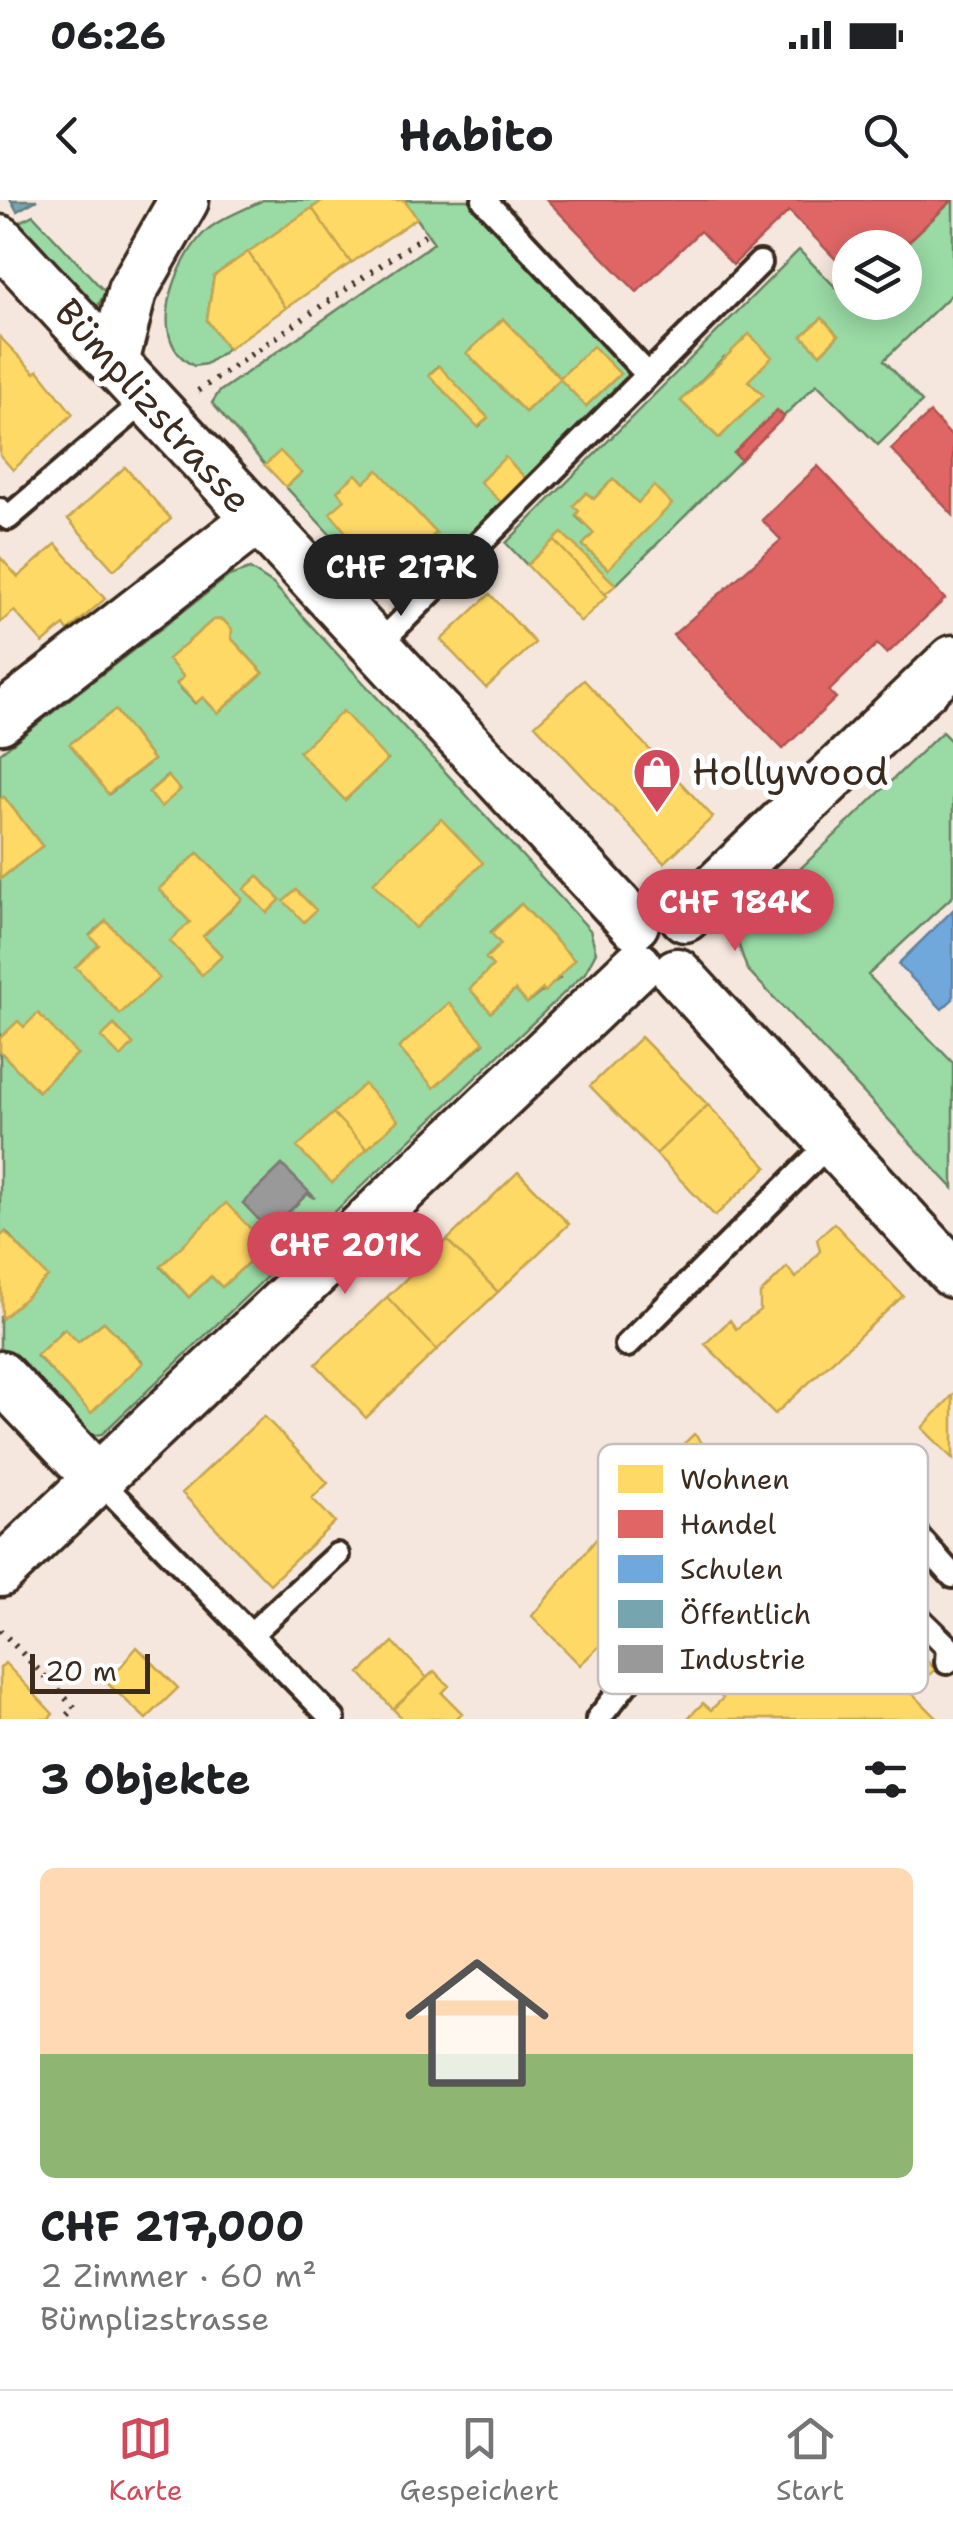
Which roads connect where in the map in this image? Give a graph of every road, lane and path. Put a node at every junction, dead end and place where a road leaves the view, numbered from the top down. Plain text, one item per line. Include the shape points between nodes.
1 (184, 200) edge
2 (484, 200) edge
3 (426, 234) dead end
4 (0, 240) edge
5 (760, 263) dead end
6 (114, 363) junction
7 (648, 375) junction
8 (168, 398) junction
9 (0, 510) edge
10 (256, 520) junction
11 (375, 648) junction
12 (953, 660) edge
13 (0, 719) edge
14 (650, 954) junction
15 (832, 1142) junction
16 (953, 1273) edge
17 (627, 1345) dead end
18 (0, 1376) edge
19 (98, 1479) junction
20 (928, 1552) edge
21 (336, 1555) dead end
22 (946, 1570) edge
23 (0, 1572) edge
24 (928, 1628) edge
25 (0, 1630) edge
26 (250, 1634) junction
27 (947, 1662) dead end
28 (618, 1694) edge
29 (64, 1719) edge
30 (332, 1719) edge
31 (598, 1719) edge

1 - 6 street via 132,290
2 - 7 lane
3 - 8 path
4 - 6 street, Bümplizstrasse
5 - 7 lane
6 - 8 street, Bümplizstrasse
7 - 11 lane
8 - 9 lane via 8,518
8 - 10 street, Bümplizstrasse
10 - 11 street, Bümplizstrasse
10 - 13 street
11 - 14 street, Bümplizstrasse
12 - 14 street via 685,917 697,944 691,962
14 - 15 street, Bümplizstrasse
14 - 19 street
15 - 16 street, Bümplizstrasse
15 - 17 lane
18 - 19 street
19 - 23 street
19 - 26 lane
20 - 22 lane
21 - 26 lane
24 - 27 lane via 948,1648
25 - 29 path via 76,1708
26 - 30 lane
28 - 31 lane

